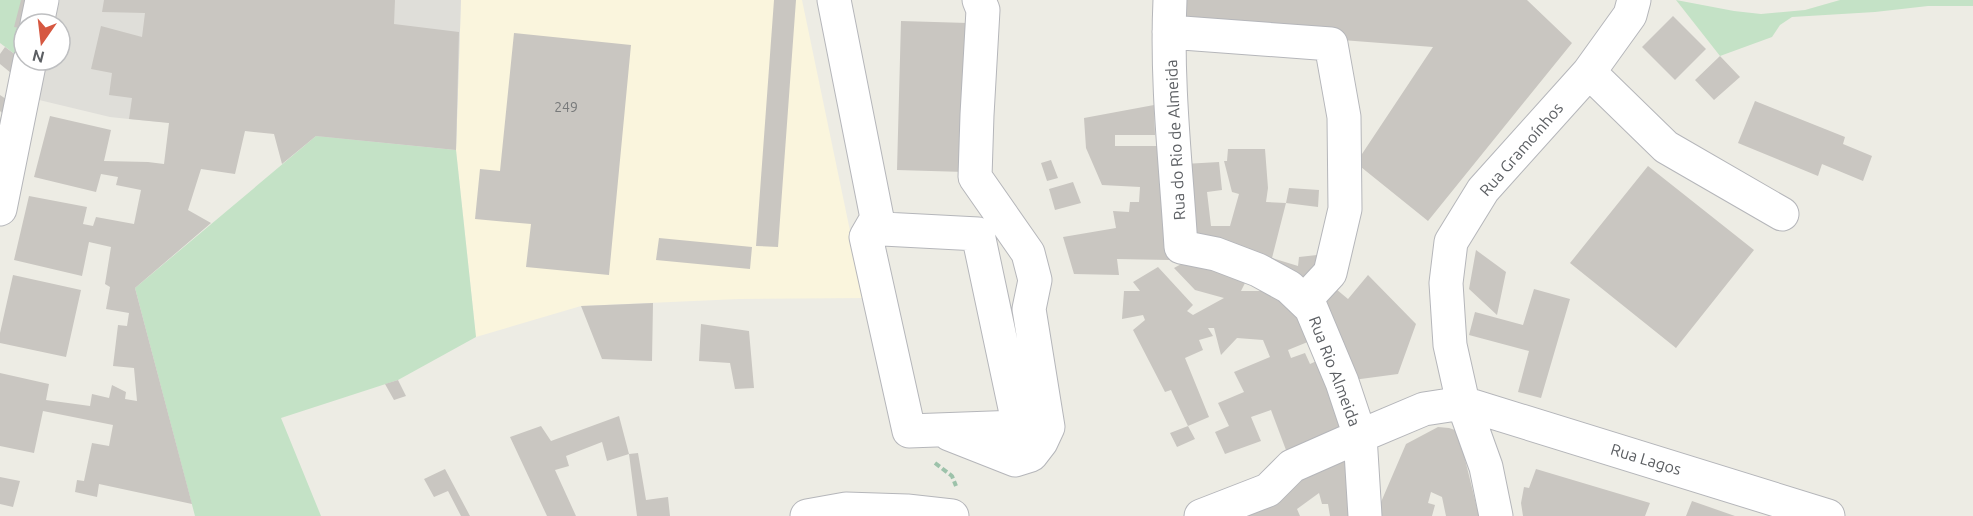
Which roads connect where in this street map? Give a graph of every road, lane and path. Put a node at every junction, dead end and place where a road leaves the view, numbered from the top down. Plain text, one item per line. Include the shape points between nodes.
1 (834, 0) edge
2 (979, 0) edge
3 (1170, 0) edge
4 (1634, 0) edge
5 (1655, 0) edge
6 (1169, 32) junction
7 (1609, 46) junction
8 (28, 72) edge
9 (1589, 72) junction
10 (0, 209) edge
11 (1782, 214) dead end
12 (877, 218) junction
13 (1181, 247) joint
14 (1304, 301) junction
15 (1463, 403) junction
16 (1360, 436) junction
17 (934, 444) junction
18 (954, 504) edge
19 (906, 514) edge
20 (807, 516) edge
21 (1201, 516) edge
22 (1365, 516) edge
23 (1496, 516) edge
24 (1828, 516) edge

1 - 12 street
2 - 17 street via 983,10 975,177 1028,253 1033,268 1035,280 1029,309 1048,427 1031,455 1015,460
3 - 6 street, Rua do Rio de Almeida
4 - 7 street, Rua Gramoínhos via 1630,15
5 - 7 street, Rua Gramoínhos
6 - 13 street, Rua do Rio de Almeida
6 - 14 street via 1331,44 1344,117 1345,209 1330,273
7 - 9 street, Rua Gramoínhos
8 - 10 street
9 - 11 street via 1666,147
9 - 15 street, Rua Gramoínhos via 1483,190 1451,242 1446,283 1449,335
12 - 17 street via 866,237 909,431
12 - 17 street via 883,229 978,234 1019,427
13 - 14 street, Rua Rio Almeida via 1216,254 1258,270 1289,287
14 - 16 street, Rua Rio Almeida via 1311,308 1342,382
15 - 16 street via 1424,409
15 - 23 street, Rua Gramoínhos via 1486,467
15 - 24 street, Rua Lagos
16 - 21 street via 1292,466 1268,490
16 - 22 street, Rua Rio Almeida
17 - 18 path via 956,483
18 - 19 street
19 - 20 street via 846,509

